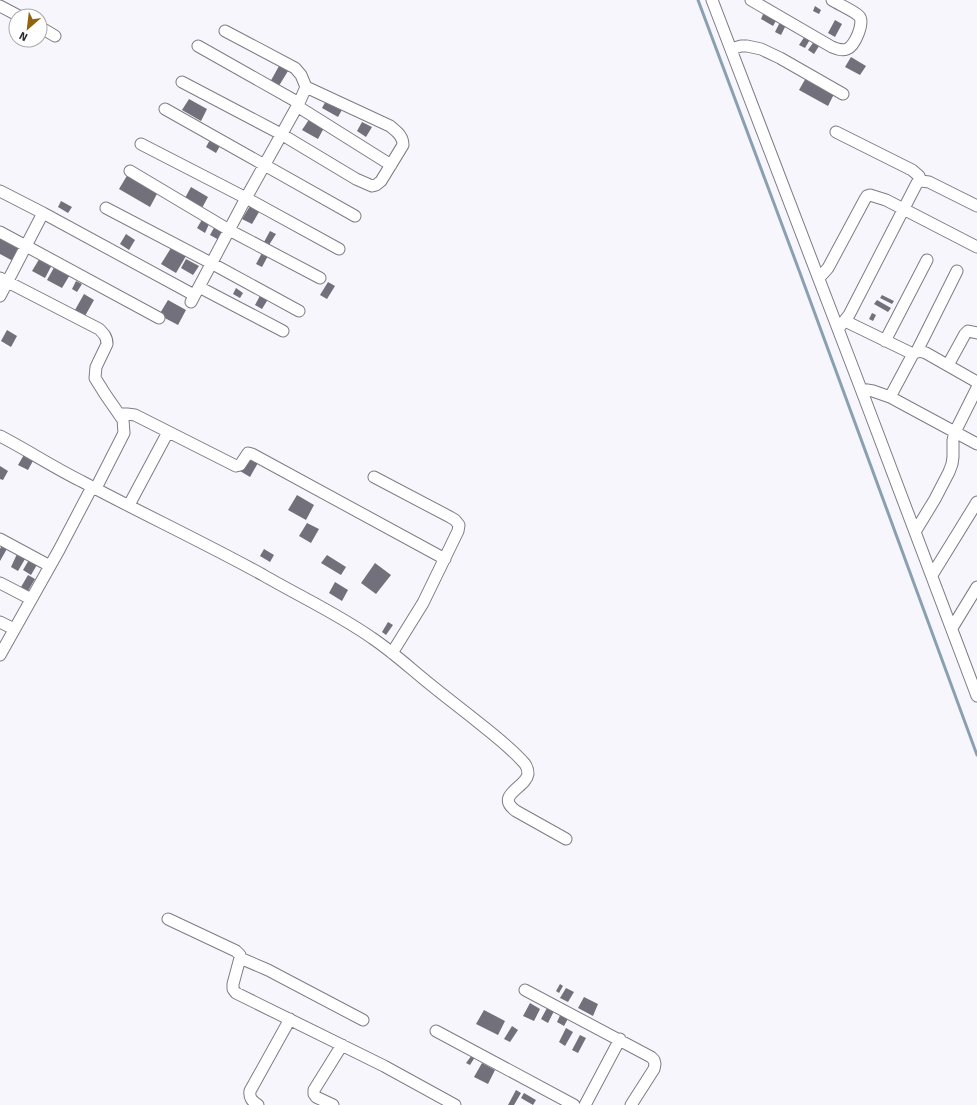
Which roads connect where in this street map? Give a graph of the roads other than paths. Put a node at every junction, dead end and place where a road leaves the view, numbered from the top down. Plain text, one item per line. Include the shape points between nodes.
1 (712, 0) edge
2 (751, 0) edge
3 (832, 0) edge
4 (225, 31) dead end
5 (48, 32) edge
6 (55, 36) dead end
7 (198, 46) dead end
8 (731, 50) junction
9 (182, 82) dead end
10 (306, 87) junction
11 (843, 94) dead end
12 (298, 105) junction
13 (165, 109) dead end
14 (836, 132) dead end
15 (281, 134) junction
16 (141, 144) dead end
17 (265, 164) junction
18 (391, 165) junction
19 (130, 171) dead end
20 (921, 181) junction
21 (0, 191) edge
22 (246, 198) junction
23 (977, 206) edge
24 (106, 208) dead end
25 (903, 209) junction
26 (43, 213) junction
27 (355, 216) dead end
28 (229, 230) junction
29 (0, 232) edge
30 (26, 246) junction
31 (977, 247) edge
32 (339, 249) dead end
33 (927, 260) dead end
34 (211, 263) junction
35 (956, 271) dead end
36 (320, 278) dead end
37 (819, 278) junction
38 (4, 280) edge
39 (194, 295) junction
40 (0, 296) edge
41 (299, 311) dead end
42 (159, 318) dead end
43 (842, 325) junction
44 (283, 331) dead end
45 (977, 333) edge
46 (885, 341) junction
47 (915, 353) junction
48 (948, 365) junction
49 (977, 382) edge
50 (977, 388) edge
51 (861, 389) junction
52 (890, 397) junction
53 (119, 414) junction
54 (168, 432) junction
55 (955, 432) junction
56 (1, 440) edge
57 (977, 444) edge
58 (374, 477) dead end
59 (94, 488) junction
60 (977, 502) edge
61 (129, 505) junction
62 (915, 532) junction
63 (0, 539) edge
64 (445, 559) junction
65 (50, 566) junction
66 (932, 575) junction
67 (0, 583) edge
68 (977, 587) edge
69 (31, 599) junction
70 (0, 622) edge
71 (952, 628) junction
72 (14, 629) junction
73 (392, 652) junction
74 (0, 655) edge
75 (977, 696) edge
76 (566, 839) dead end
77 (168, 920) dead end
78 (240, 958) junction
79 (525, 990) dead end
80 (290, 1019) junction
81 (363, 1020) dead end
82 (436, 1031) dead end
83 (620, 1040) junction
84 (342, 1045) junction
85 (251, 1103) edge
86 (333, 1105) edge
87 (456, 1105) edge
88 (574, 1105) edge
89 (585, 1105) edge
90 (631, 1105) edge

1 - 8 street
2 - 3 street via 832,47 847,49 854,42 861,20 859,15
4 - 10 street via 295,68
5 - 6 street
7 - 12 street
8 - 11 street via 741,46 761,49
8 - 37 street
9 - 15 street
10 - 12 street
10 - 18 street via 390,126 400,134 403,146
12 - 15 street
12 - 18 street
13 - 17 street
14 - 20 street via 912,170
15 - 17 street
15 - 18 street via 372,186 381,181
16 - 22 street
17 - 22 street
17 - 27 street
19 - 28 street
20 - 23 street via 929,182
20 - 25 street
21 - 26 street
22 - 28 street
22 - 32 street
24 - 34 street
25 - 31 street
25 - 37 street via 876,196 867,196 828,268
25 - 43 street
26 - 30 street
26 - 39 street
28 - 34 street
28 - 36 street
29 - 30 street
30 - 38 street
30 - 42 street
33 - 46 street
34 - 39 street
34 - 41 street
35 - 47 street
37 - 43 street
38 - 40 street
38 - 53 street via 99,329 104,334 107,344 96,368 95,378
39 - 44 street
43 - 46 street
43 - 51 street
45 - 48 street via 968,331 965,334
46 - 47 street
47 - 48 street via 922,351
47 - 52 street
48 - 49 street
50 - 55 street
51 - 52 street
51 - 62 street
52 - 55 street
53 - 54 street via 135,415
53 - 59 street via 123,420 124,433
54 - 61 street
54 - 64 street via 236,466 240,465 248,453 254,455
55 - 57 street
55 - 62 street via 949,472
56 - 59 street
58 - 64 street via 450,517 459,525
59 - 61 street
59 - 65 street
60 - 66 street
61 - 73 street via 216,549 345,620
62 - 66 street
63 - 65 street
64 - 73 street via 423,603
65 - 69 street
66 - 71 street
67 - 69 street
68 - 71 street
69 - 72 street
70 - 72 street
71 - 75 street
72 - 74 street
73 - 76 street via 525,764 528,774 510,796 508,801 511,808
77 - 78 street via 231,948 240,955
78 - 80 street via 233,984 236,993
78 - 81 street
79 - 83 street
80 - 84 street
80 - 85 street via 252,1087
82 - 88 street
83 - 89 street
83 - 90 street via 651,1057 655,1064
84 - 86 street via 314,1090 316,1097
84 - 87 street

